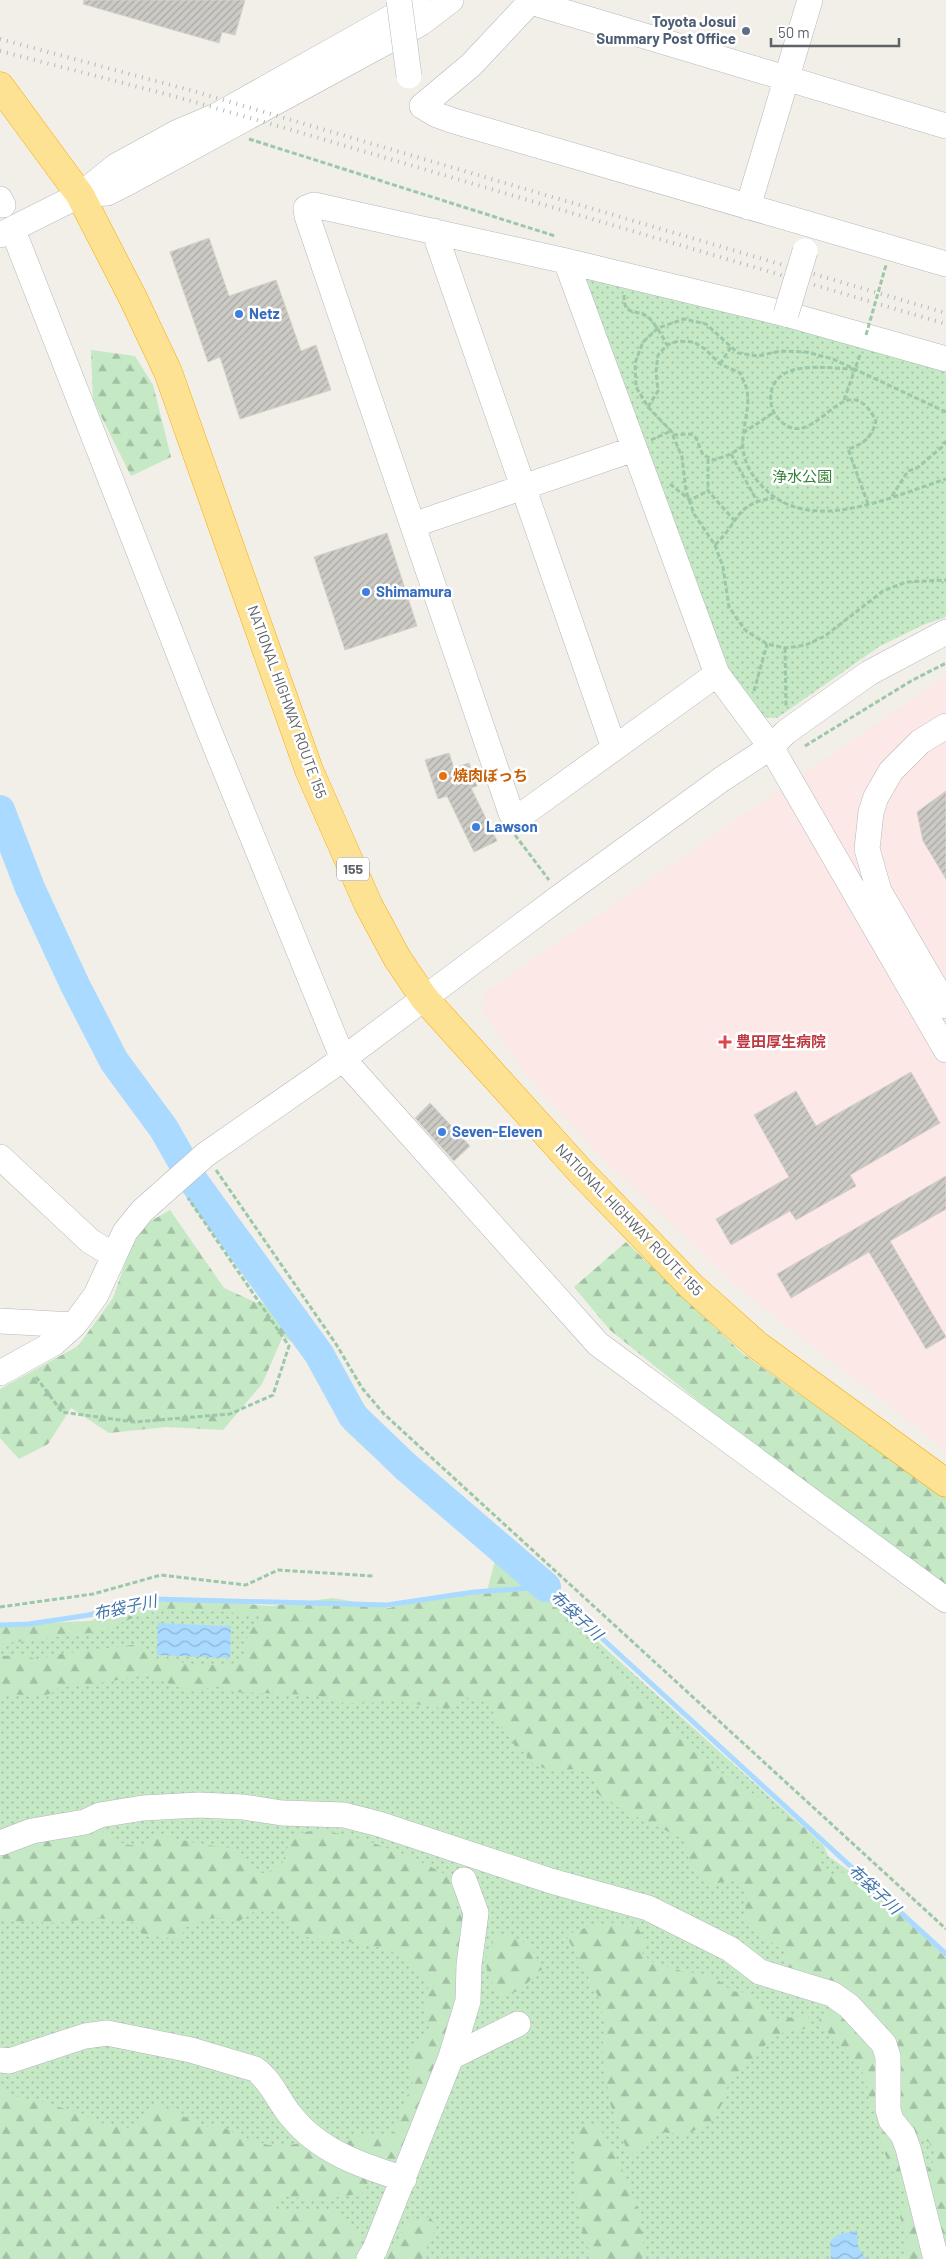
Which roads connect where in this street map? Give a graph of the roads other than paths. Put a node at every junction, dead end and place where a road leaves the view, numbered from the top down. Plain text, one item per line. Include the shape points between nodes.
1 (399, 0) edge
2 (416, 0) edge
3 (451, 0) edge
4 (810, 0) edge
5 (532, 1) edge
6 (788, 79) junction
7 (0, 86) edge
8 (422, 106) junction
9 (946, 126) edge
10 (80, 194) junction
11 (748, 207) junction
12 (813, 226) junction
13 (434, 231) junction
14 (9, 239) edge
15 (566, 261) junction
16 (946, 264) edge
17 (786, 314) junction
18 (946, 359) edge
19 (634, 448) junction
20 (524, 486) junction
21 (413, 525) junction
22 (946, 632) edge
23 (717, 674) junction
24 (946, 726) edge
25 (779, 747) junction
26 (614, 748) junction
27 (424, 998) junction
28 (946, 1006) edge
29 (946, 1050) edge
30 (343, 1059) junction
31 (0, 1157) edge
32 (113, 1255) junction
33 (0, 1321) edge
34 (74, 1326) junction
35 (0, 1373) edge
36 (946, 1483) edge
37 (946, 1600) edge
38 (0, 1843) edge
39 (464, 1880) dead end
40 (518, 2024) dead end
41 (450, 2057) junction
42 (0, 2060) edge
43 (404, 2179) junction
44 (368, 2259) edge
45 (936, 2259) edge

1 - 8 street, bridge via 409,76 413,94
2 - 10 street via 394,16 232,107 116,166
3 - 10 street via 405,32 127,183 107,193
4 - 6 street
5 - 6 street
5 - 8 street via 471,65
6 - 9 street
6 - 11 street
7 - 10 highway, NATIONAL HIGHWAY ROUTE 155 / 155
8 - 11 street via 454,121
10 - 14 street
10 - 27 highway, NATIONAL HIGHWAY ROUTE 155 / 155 via 168,372 309,770 368,904 397,958
11 - 12 street
12 - 16 street
12 - 17 street, bridge
13 - 15 street
13 - 20 street
13 - 21 street via 314,205 306,208
14 - 30 street
15 - 17 street
15 - 19 street
17 - 18 street via 863,344
19 - 20 street
19 - 23 street
20 - 21 street
20 - 26 street
21 - 26 street via 508,809 515,815 523,814
22 - 25 street via 869,673
23 - 25 street via 747,715
23 - 26 street
24 - 28 street via 920,742 891,771 871,812 867,849 880,891
25 - 27 street via 722,778
25 - 29 street
27 - 30 street
27 - 36 highway, NATIONAL HIGHWAY ROUTE 155 / 155 via 581,1172 691,1286 757,1345
30 - 32 street via 205,1155 137,1218
30 - 37 street via 598,1344
31 - 32 street via 90,1241
32 - 34 street via 96,1295
33 - 34 street
34 - 35 street via 54,1343
38 - 45 street via 32,1832 85,1822 100,1815 143,1808 199,1805 344,1815 551,1882 648,1908 730,1949 760,1972 832,1994 849,2006 884,2044 888,2058 888,2110 908,2148
39 - 41 street via 476,1913 468,2001
40 - 41 street
41 - 43 street
42 - 43 street via 8,2061 85,2036 107,2033 192,2050 255,2069 264,2075 292,2118 311,2137 336,2154
43 - 44 street

